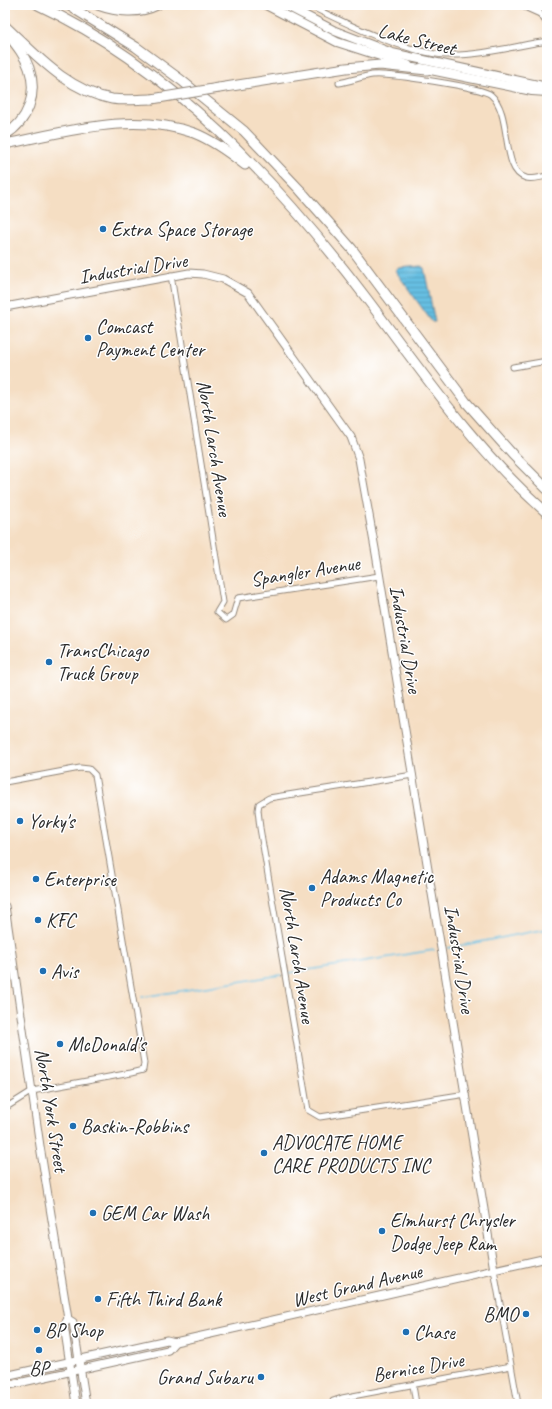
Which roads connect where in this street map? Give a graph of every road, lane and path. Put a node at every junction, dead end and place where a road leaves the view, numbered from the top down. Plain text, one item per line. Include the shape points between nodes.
1 (38, 5) edge
2 (68, 5) edge
3 (98, 5) edge
4 (157, 5) edge
5 (266, 5) edge
6 (285, 5) edge
7 (308, 5) edge
8 (520, 5) edge
9 (537, 5) edge
10 (540, 14) junction
11 (547, 23) edge
12 (5, 26) edge
13 (5, 30) edge
14 (547, 41) edge
15 (427, 70) junction
16 (339, 83) dead end
17 (547, 87) edge
18 (547, 92) edge
19 (5, 135) edge
20 (5, 144) edge
21 (547, 176) edge
22 (281, 192) junction
23 (171, 275) junction
24 (5, 307) edge
25 (547, 361) edge
26 (513, 367) dead end
27 (547, 489) edge
28 (547, 513) edge
29 (380, 576) junction
30 (223, 602) joint
31 (412, 775) junction
32 (5, 782) edge
33 (5, 906) edge
34 (32, 1091) junction
35 (466, 1094) junction
36 (5, 1108) edge
37 (547, 1258) edge
38 (494, 1270) junction
39 (68, 1319) junction
40 (175, 1342) junction
41 (79, 1359) junction
42 (69, 1362) junction
43 (512, 1366) junction
44 (80, 1369) junction
45 (71, 1372) junction
46 (5, 1376) edge
47 (412, 1385) junction
48 (5, 1386) edge
49 (76, 1404) edge
50 (86, 1404) edge
51 (332, 1404) edge
52 (416, 1404) edge
53 (518, 1404) edge

1 - 22 highway via 65,18 135,62 196,111
2 - 27 highway via 136,47 244,131 352,249 466,402
3 - 4 highway via 137,11
5 - 15 main road, Lake Street via 337,42
6 - 17 main road, Lake Street via 335,31 392,53
7 - 14 street via 419,51 448,55
8 - 10 street
9 - 10 street
10 - 11 street
12 - 15 highway, bridge via 55,72 75,85 113,99 152,100 346,68 380,65
13 - 19 highway via 29,67 33,94 22,121
15 - 18 main road, Lake Street
16 - 21 street via 373,75 410,78 473,89 491,95 502,108 511,163 516,172 526,178
20 - 22 highway via 98,126 144,123 162,125 194,133 226,150
22 - 28 highway via 456,417 499,467
23 - 24 main road, Industrial Drive
23 - 29 main road, Industrial Drive via 203,274 223,279 248,293 349,434 360,459
23 - 30 street, North Larch Avenue
25 - 26 street
29 - 30 street, Spangler Avenue via 238,598 233,615 226,620 217,612
29 - 31 main road, Industrial Drive
31 - 35 main road, Industrial Drive
31 - 35 street, North Larch Avenue via 269,798 259,804 260,828 308,1110 320,1117
32 - 34 street via 80,768 92,770 96,779 143,1058 143,1070
33 - 34 main road, North York Street
34 - 36 street
34 - 39 main road, North York Street
35 - 38 main road, Industrial Drive
37 - 38 main road, West Grand Avenue
38 - 40 main road, West Grand Avenue
38 - 43 street
39 - 41 main road, North York Street via 73,1322
39 - 42 main road, North York Street via 64,1325
40 - 41 main road, West Grand Avenue via 167,1340
40 - 44 main road, West Grand Avenue via 168,1350
41 - 42 main road, West Grand Avenue
41 - 44 main road, North York Street
42 - 45 main road, North York Street
42 - 46 main road, West Grand Avenue
43 - 47 street, Bernice Drive
43 - 53 street
44 - 45 main road, West Grand Avenue
44 - 50 main road, North York Street
45 - 48 main road, West Grand Avenue
45 - 49 main road, North York Street
47 - 51 street, Bernice Drive via 342,1398 333,1401
47 - 52 street

